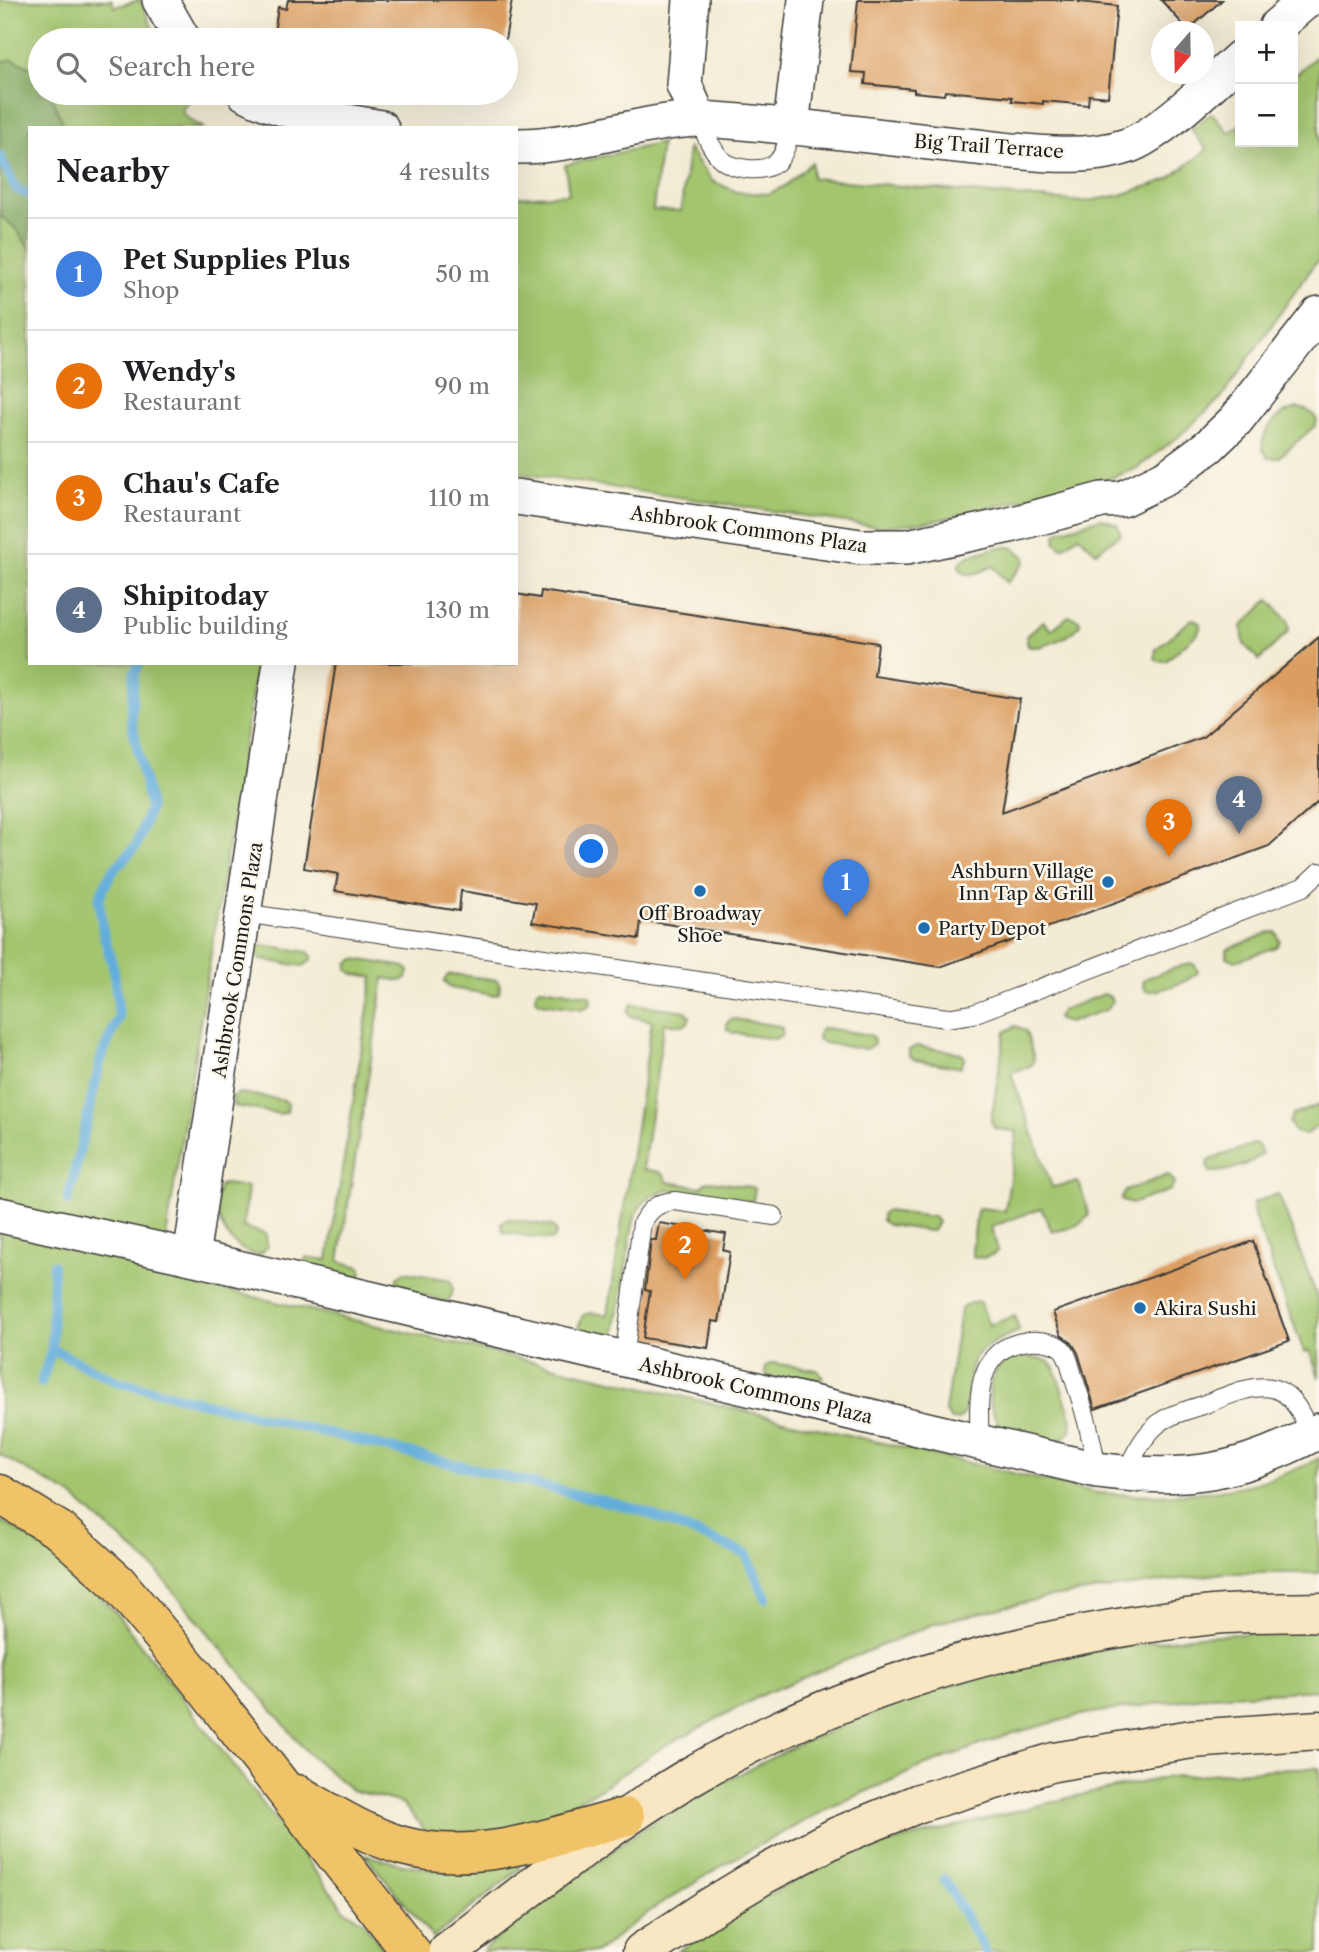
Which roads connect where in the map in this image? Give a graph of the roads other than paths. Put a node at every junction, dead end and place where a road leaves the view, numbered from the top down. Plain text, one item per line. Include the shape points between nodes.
1 (160, 0) edge
2 (691, 0) edge
3 (806, 0) edge
4 (1307, 0) edge
5 (1283, 21) edge
6 (177, 28) edge
7 (1235, 62) edge
8 (271, 105) edge
9 (699, 119) junction
10 (370, 126) edge
11 (791, 126) junction
12 (518, 146) edge
13 (1319, 314) edge
14 (518, 496) edge
15 (281, 665) edge
16 (1319, 872) edge
17 (244, 914) junction
18 (774, 1216) dead end
19 (11, 1218) edge
20 (191, 1257) junction
21 (624, 1359) junction
22 (1315, 1433) edge
23 (980, 1443) junction
24 (1111, 1472) junction
25 (0, 1494) edge
26 (1319, 1612) edge
27 (1319, 1730) edge
28 (280, 1784) junction
29 (625, 1817) junction
30 (411, 1952) edge
31 (447, 1952) edge
32 (642, 1952) edge

1 - 6 street
2 - 9 street via 684,85
3 - 11 street
4 - 5 street
7 - 11 street, Big Trail Terrace via 1154,130 1128,146 1094,152 1038,153
8 - 10 street
9 - 11 street, Big Trail Terrace
9 - 11 lane via 722,161 743,168 762,169 776,162 786,149
9 - 12 street, Big Trail Terrace via 545,146
13 - 14 street, Ashbrook Commons Plaza via 1236,420 1167,477 1122,499 1102,500 1010,525 907,547 861,547
15 - 17 street, Ashbrook Commons Plaza
16 - 17 lane via 1303,887 973,1014 946,1018
17 - 20 street, Ashbrook Commons Plaza
18 - 21 lane via 675,1201 653,1207 642,1223
19 - 20 street, Ashbrook Commons Plaza
20 - 21 street, Ashbrook Commons Plaza
21 - 23 street, Ashbrook Commons Plaza
22 - 24 street, Ashbrook Commons Plaza via 1242,1465 1169,1476
22 - 24 lane via 1292,1397 1260,1387 1244,1389 1161,1421
23 - 24 street, Ashbrook Commons Plaza
23 - 24 lane via 978,1405 990,1360 1014,1343 1054,1344 1063,1350 1090,1430
25 - 28 highway via 60,1531 118,1583
26 - 29 main road via 1216,1615 1088,1632 1008,1650 853,1699 770,1735
27 - 32 main road via 1192,1739 1066,1760 919,1803 838,1836 765,1874
28 - 29 highway via 354,1826 404,1846 459,1853 489,1852
28 - 30 highway
29 - 31 main road

